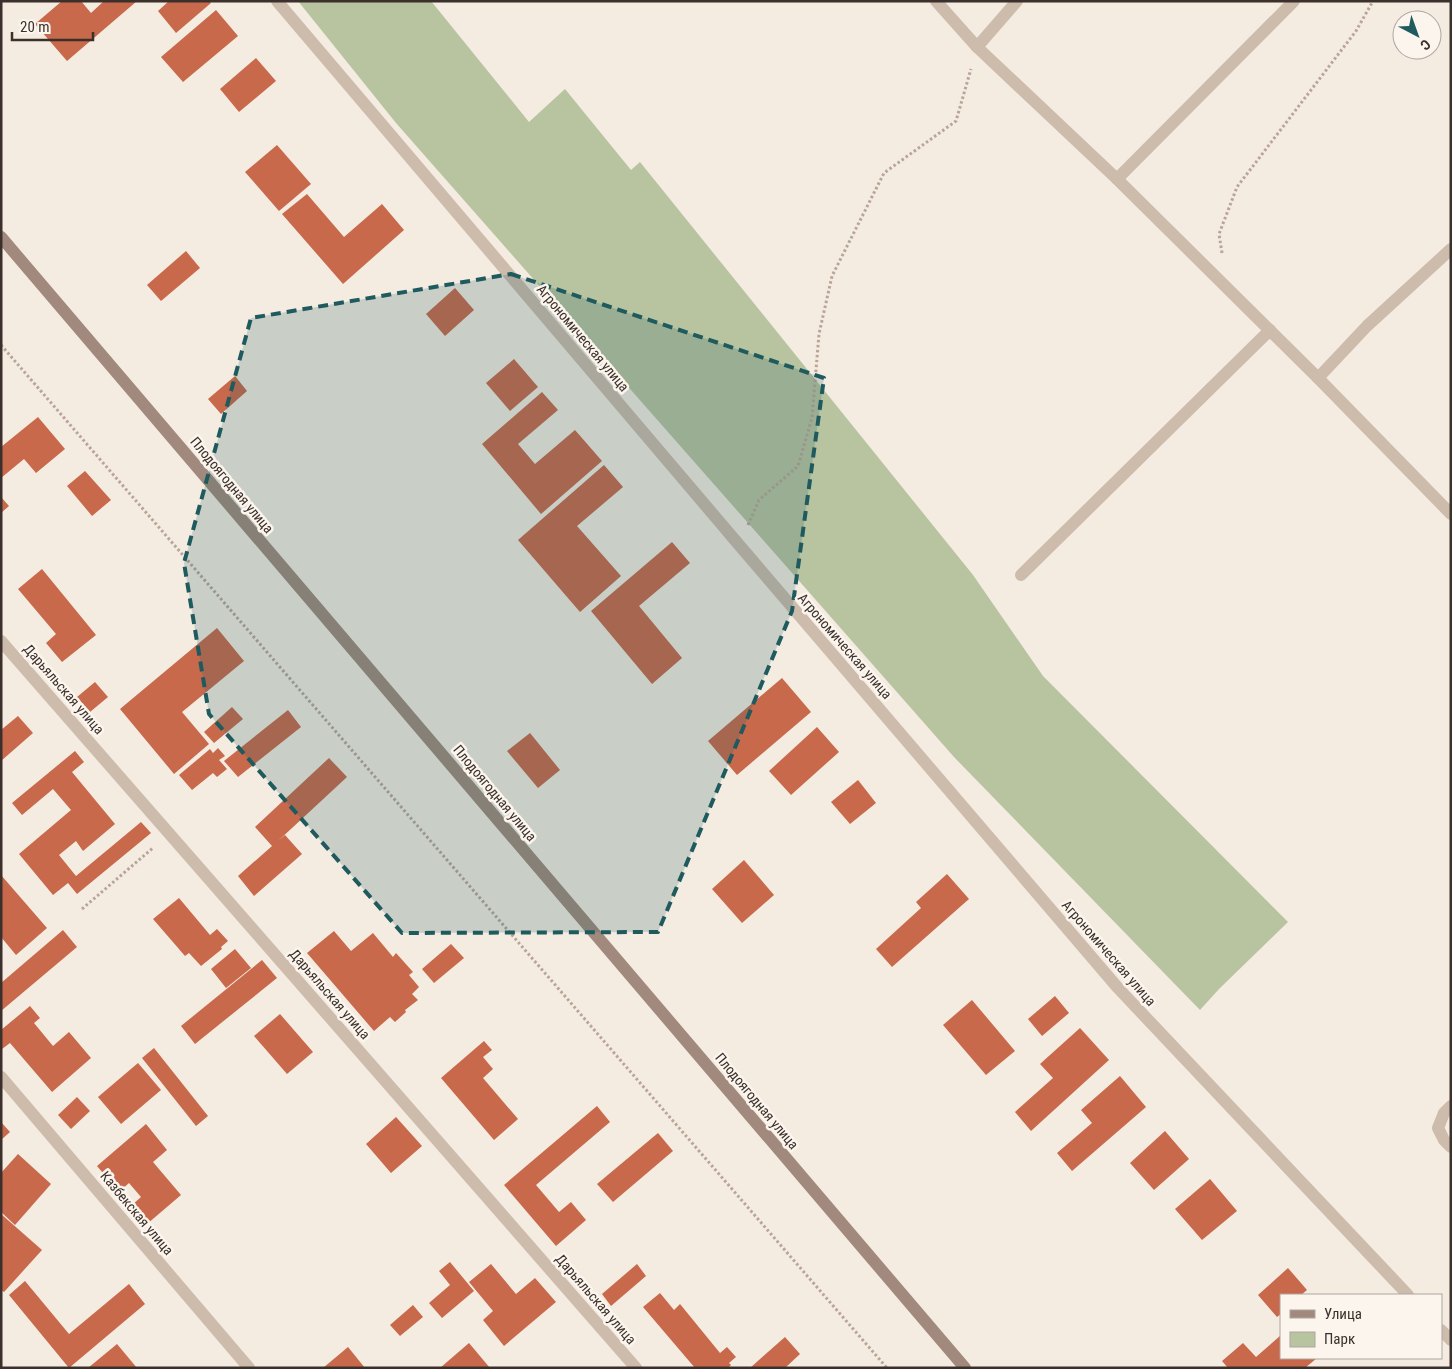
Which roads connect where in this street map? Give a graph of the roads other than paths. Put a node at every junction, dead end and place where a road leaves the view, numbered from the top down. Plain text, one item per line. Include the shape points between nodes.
1 (277, 1) edge
2 (936, 1) edge
3 (1017, 1) edge
4 (1294, 1) edge
5 (977, 47) junction
6 (1117, 178) junction
7 (1, 237) edge
8 (1451, 249) edge
9 (1270, 330) junction
10 (1318, 378) junction
11 (1451, 514) edge
12 (1021, 576) dead end
13 (1, 641) edge
14 (1, 1077) edge
15 (1451, 1106) edge
16 (1451, 1147) edge
17 (1407, 1294) edge
18 (1442, 1331) edge
19 (1451, 1340) edge
20 (249, 1368) edge
21 (636, 1368) edge
22 (965, 1368) edge

1 - 17 street, Агрономическая улица via 1118,988
2 - 5 street
3 - 5 street
4 - 6 street
5 - 6 street
6 - 9 street
7 - 22 street, Плодоягодная улица
8 - 10 street via 1368,326
9 - 10 street
9 - 12 street
10 - 11 street
13 - 21 street, Дарьяльская улица
14 - 20 street, Казбекская улица
15 - 16 street via 1438,1128
18 - 19 street

